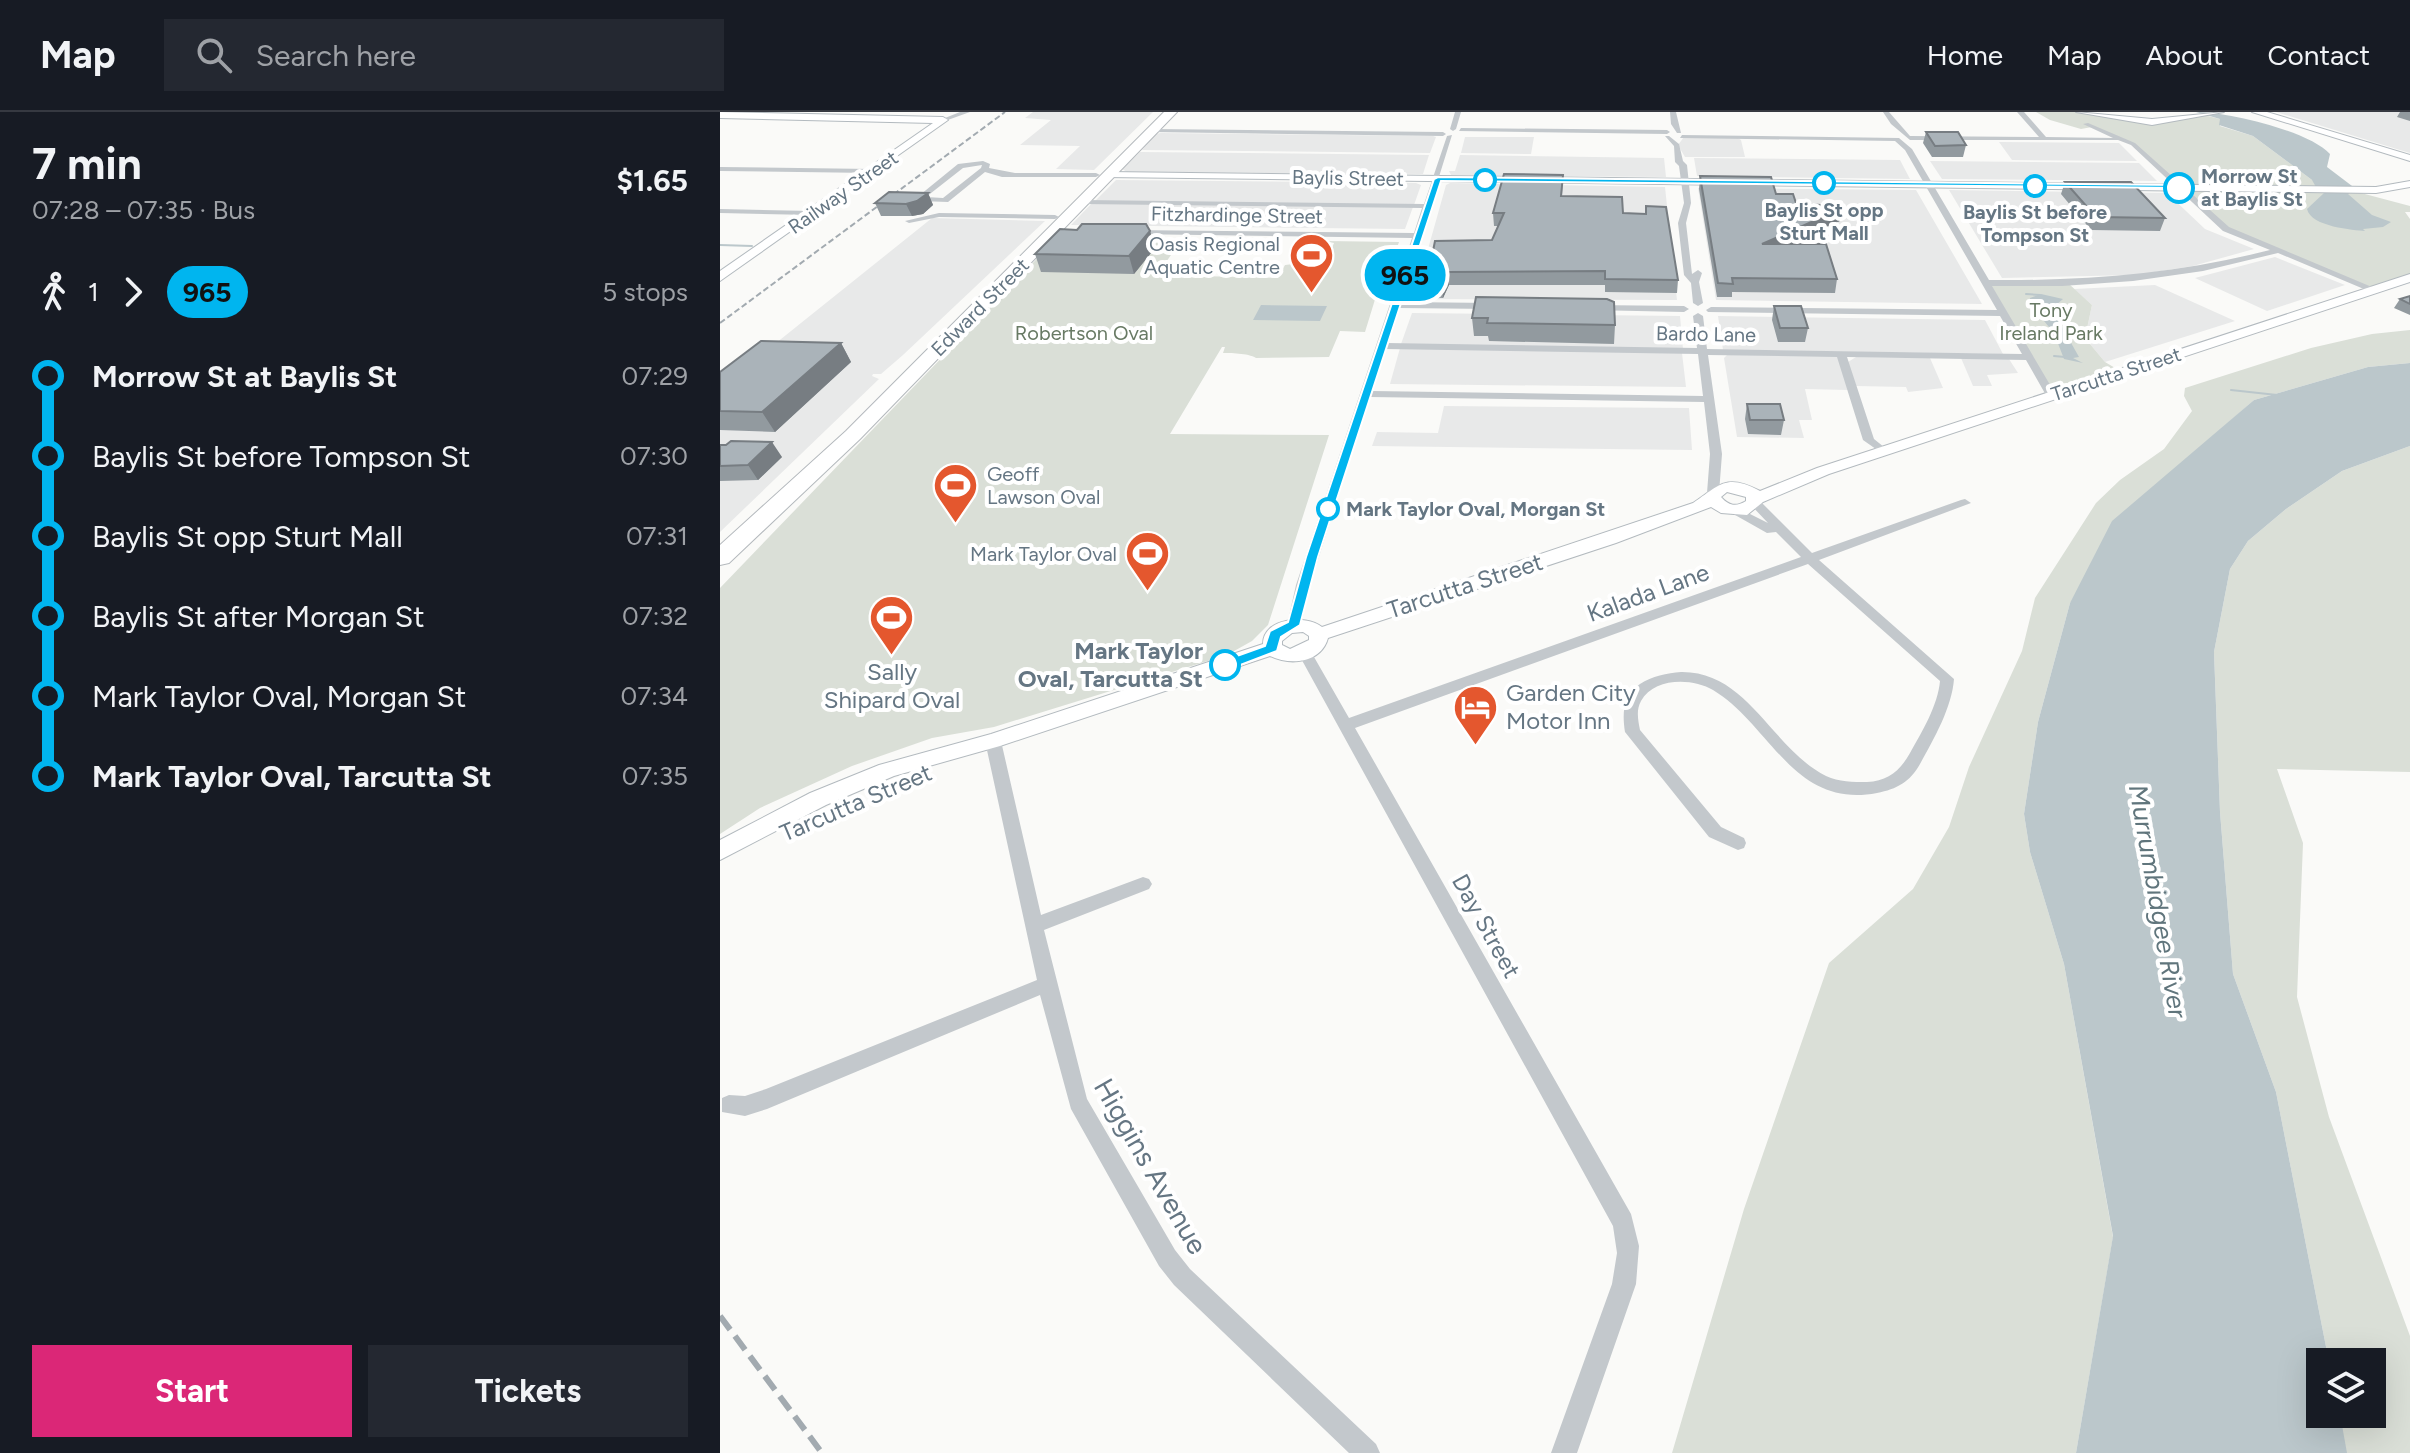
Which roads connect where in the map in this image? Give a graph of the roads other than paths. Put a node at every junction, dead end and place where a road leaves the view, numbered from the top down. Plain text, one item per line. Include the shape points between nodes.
1 (967, 112) edge
2 (1162, 112) edge
3 (1171, 112) edge
4 (1458, 112) edge
5 (1673, 112) edge
6 (1886, 112) edge
7 (2020, 112) edge
8 (2081, 112) edge
9 (2260, 112) edge
10 (2208, 113) edge
11 (2099, 114) edge
12 (720, 115) edge
13 (904, 115) edge
14 (943, 120) junction
15 (1893, 123) junction
16 (1154, 129) junction
17 (1452, 132) junction
18 (2099, 134) junction
19 (1674, 135) junction
20 (1894, 137) junction
21 (2043, 138) junction
22 (2121, 138) junction
23 (1909, 139) junction
24 (2409, 159) edge
25 (720, 169) edge
26 (984, 170) junction
27 (872, 171) junction
28 (1012, 174) junction
29 (1102, 175) junction
30 (974, 178) junction
31 (1438, 179) junction
32 (1681, 182) junction
33 (2410, 182) edge
34 (1929, 185) junction
35 (2179, 188) junction
36 (1083, 202) junction
37 (1428, 206) junction
38 (720, 211) edge
39 (813, 213) junction
40 (909, 221) dead end
41 (1054, 228) junction
42 (1121, 232) edge
43 (1418, 236) junction
44 (2277, 251) junction
45 (720, 277) edge
46 (2410, 278) edge
47 (1986, 283) junction
48 (2374, 290) junction
49 (1698, 303) junction
50 (1396, 305) junction
51 (1512, 307) edge
52 (1574, 307) edge
53 (1684, 309) junction
54 (1711, 310) junction
55 (2004, 313) junction
56 (1698, 316) junction
57 (1382, 346) junction
58 (1704, 352) junction
59 (1841, 354) junction
60 (2029, 357) junction
61 (1366, 394) junction
62 (2051, 395) junction
63 (1710, 399) junction
64 (1883, 451) junction
65 (1716, 454) junction
66 (1823, 471) junction
67 (1739, 487) junction
68 (1712, 496) junction
69 (1755, 501) junction
70 (1965, 503) dead end
71 (1730, 511) junction
72 (1610, 539) junction
73 (1796, 546) junction
74 (1811, 559) junction
75 (720, 560) edge
76 (1294, 625) junction
77 (1319, 634) junction
78 (1273, 648) junction
79 (1305, 653) junction
80 (1347, 725) junction
81 (993, 741) junction
82 (879, 781) junction
83 (1738, 843) dead end
84 (720, 851) edge
85 (720, 869) edge
86 (1143, 884) dead end
87 (1036, 925) junction
88 (1047, 984) junction
89 (729, 1105) dead end
90 (1367, 1453) edge
91 (1564, 1453) edge

1 - 14 street, Railway Street
2 - 29 highway, Edward Street
3 - 16 highway, Edward Street
4 - 17 street
5 - 19 street
6 - 15 street
7 - 21 street
8 - 11 street
9 - 24 street
10 - 11 street via 2152,122
11 - 18 street via 2086,124
12 - 13 street
13 - 14 street
14 - 27 street, Railway Street
15 - 20 street
15 - 23 street
16 - 17 street
16 - 29 highway, Edward Street
17 - 19 street
17 - 31 street
18 - 21 street
18 - 22 street
19 - 20 street
19 - 32 street via 1683,165
20 - 23 street
20 - 23 street
21 - 22 street
21 - 23 street
22 - 35 street
23 - 34 street
25 - 27 street
26 - 28 street
26 - 30 street
26 - 30 street via 983,163 962,165 919,199 945,200
27 - 39 street, Railway Street
28 - 29 street
28 - 30 street
29 - 31 street, Baylis Street
29 - 36 highway, Edward Street
29 - 41 highway, Edward Street
31 - 32 street, Baylis Street
31 - 37 street
32 - 34 street, Baylis Street
32 - 49 street via 1688,275 1695,282
33 - 35 street, Baylis Street via 2388,189
34 - 35 street, Baylis Street
34 - 47 street
35 - 44 street via 2219,225
36 - 37 street
36 - 41 highway, Edward Street
37 - 43 street
38 - 39 street
39 - 45 street, Railway Street
40 - 41 street via 939,215
41 - 75 highway, Edward Street via 840,434
42 - 43 street, Fitzhardinge Street
43 - 50 street
44 - 47 street via 2142,280
44 - 48 street
46 - 48 street, Tarcutta Street
47 - 55 street
48 - 62 street, Tarcutta Street
49 - 53 street
49 - 54 street
50 - 51 street
50 - 57 street
52 - 53 street
53 - 56 street
54 - 55 street
54 - 56 street
55 - 60 street
56 - 58 street
57 - 58 street, Bardo Lane
57 - 61 street
58 - 59 street, Bardo Lane
58 - 63 street
59 - 60 street, Bardo Lane
59 - 64 street via 1869,440
60 - 62 street
61 - 63 street
61 - 76 street
62 - 64 street, Tarcutta Street
63 - 65 street
64 - 66 street, Tarcutta Street
65 - 67 street
65 - 68 street
66 - 67 street, Tarcutta Street
66 - 69 street, Tarcutta Street
67 - 68 street, Tarcutta Street via 1720,488
67 - 69 street
68 - 71 street via 1716,505
68 - 72 street, Tarcutta Street via 1699,507
69 - 71 street, Tarcutta Street via 1748,509
69 - 73 street
70 - 74 street, Kalada Lane
71 - 72 street, Tarcutta Street
71 - 73 street
72 - 77 street, Tarcutta Street
73 - 74 street
74 - 80 street, Kalada Lane
74 - 83 street via 1947,679 1946,692 1905,774 1861,789 1826,783 1799,768 1716,685 1681,677 1646,686 1629,706 1633,732 1715,832
76 - 77 street via 1307,625
76 - 78 street via 1275,634
77 - 79 street
78 - 79 street via 1282,655
78 - 81 street, Tarcutta Street
79 - 80 street, Day Street
80 - 91 street, Day Street via 1623,1222 1629,1251 1624,1284
81 - 82 street, Tarcutta Street via 960,760
81 - 87 street, Higgins Avenue
82 - 84 street, Tarcutta Street via 789,813
82 - 85 street, Tarcutta Street
86 - 87 street
87 - 88 street, Higgins Avenue
88 - 89 street via 767,1099
88 - 90 street, Higgins Avenue via 1078,1102 1167,1258

